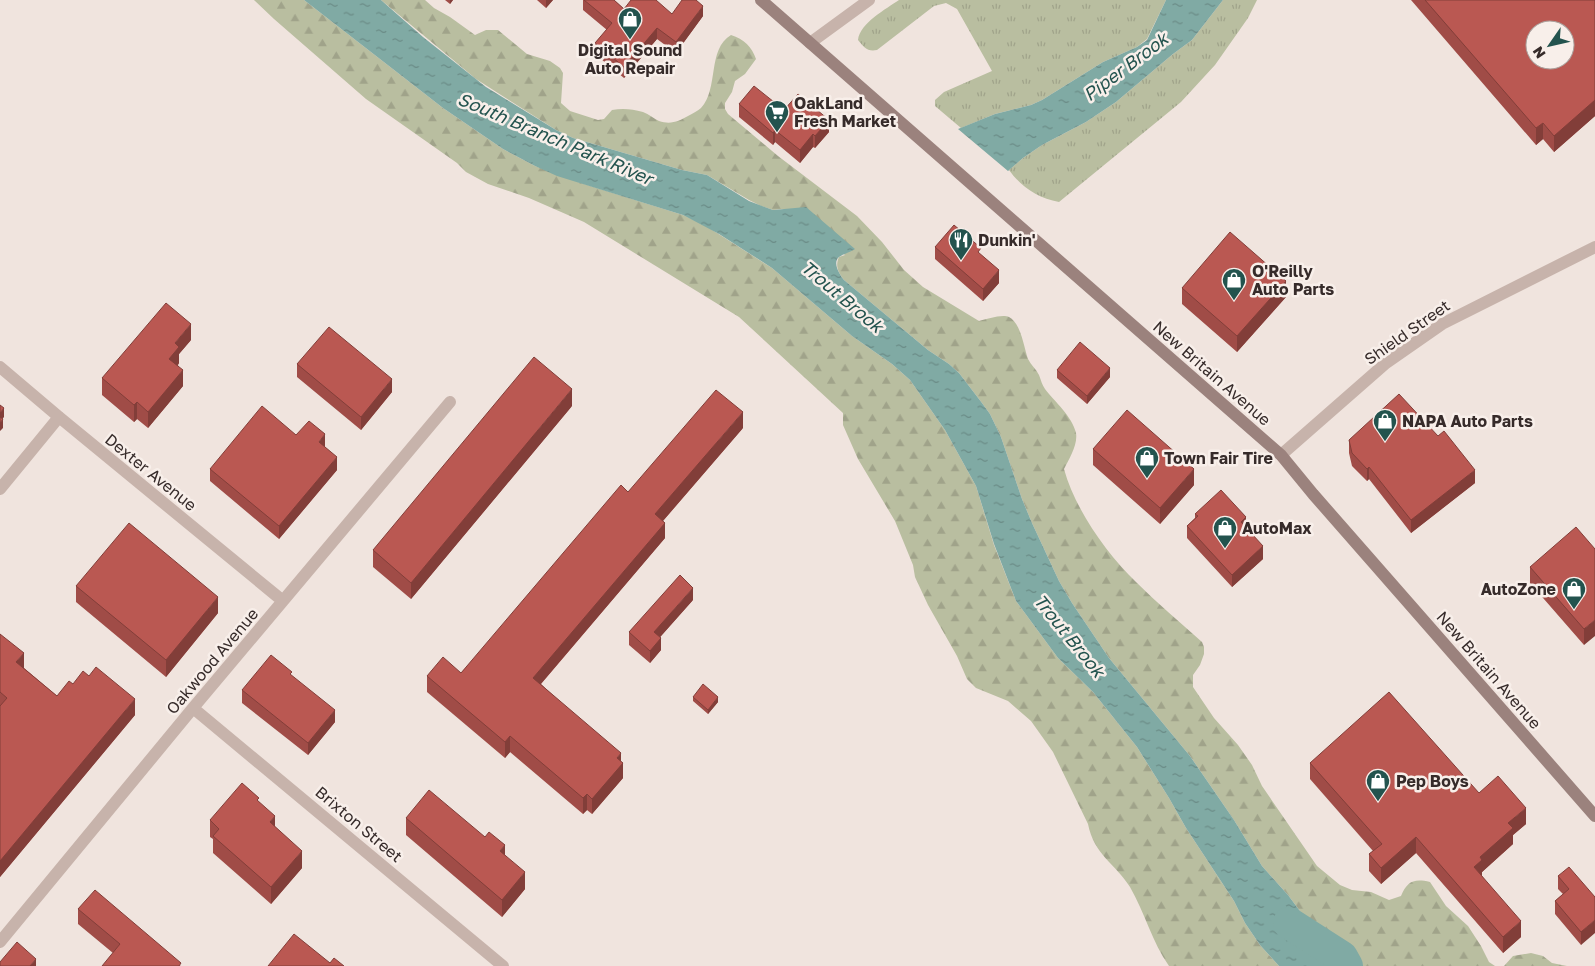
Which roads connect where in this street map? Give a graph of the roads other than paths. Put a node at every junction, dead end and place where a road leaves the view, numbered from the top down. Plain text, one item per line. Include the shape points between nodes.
1 (760, 0) edge
2 (869, 0) edge
3 (810, 43) junction
4 (1595, 246) edge
5 (0, 367) edge
6 (450, 402) dead end
7 (59, 417) junction
8 (1281, 455) junction
9 (0, 489) edge
10 (283, 601) junction
11 (193, 708) junction
12 (1595, 816) edge
13 (0, 942) edge
14 (503, 966) edge

1 - 3 main road, New Britain Avenue
2 - 3 street
3 - 8 main road, New Britain Avenue
4 - 8 street, Shield Street via 1442,324 1386,363
5 - 7 street, Dexter Avenue
6 - 10 street, Oakwood Avenue
7 - 9 street
7 - 10 street, Dexter Avenue
8 - 12 main road, New Britain Avenue
10 - 11 street, Oakwood Avenue
11 - 13 street, Oakwood Avenue
11 - 14 street, Brixton Street

